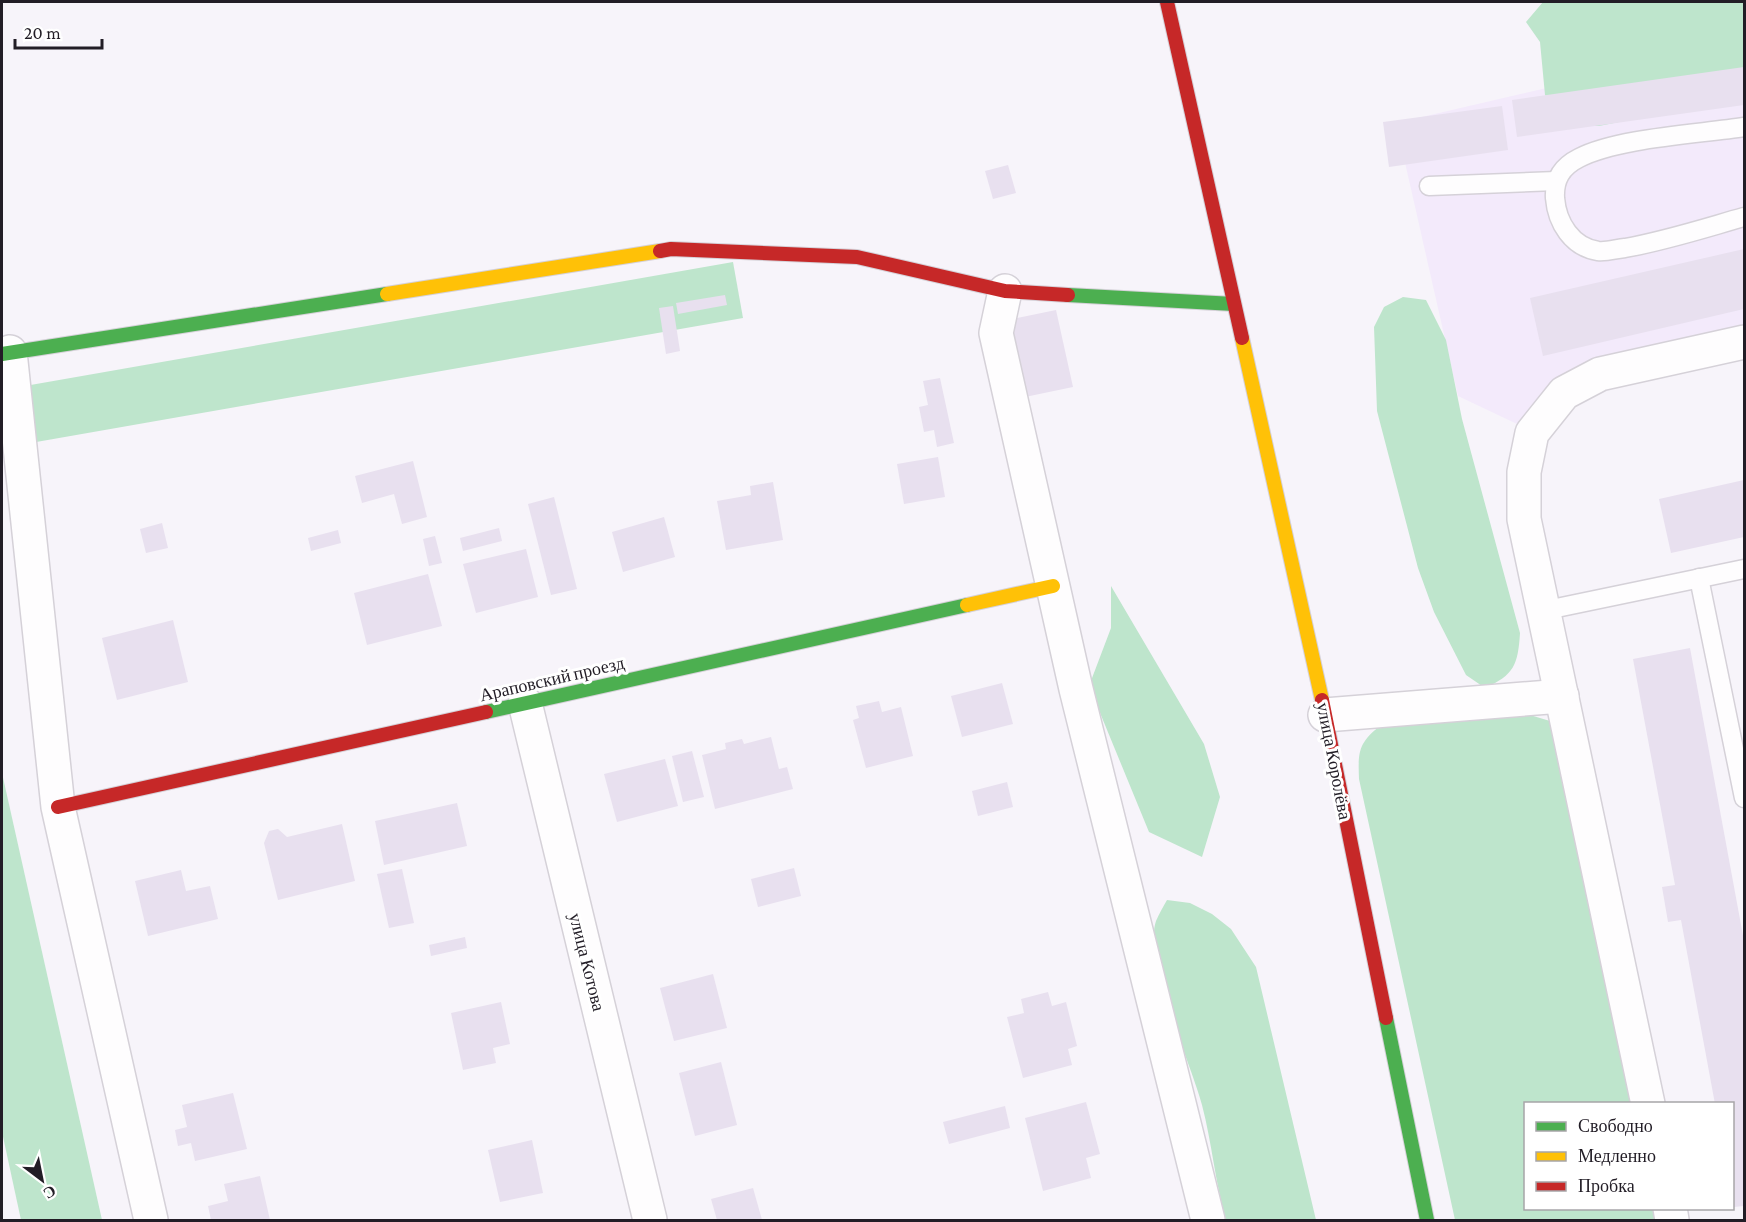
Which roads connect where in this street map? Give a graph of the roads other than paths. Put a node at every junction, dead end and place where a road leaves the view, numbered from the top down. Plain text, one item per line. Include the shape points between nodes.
1 (1167, 2) edge
2 (1744, 127) edge
3 (1556, 182) junction
4 (1429, 186) dead end
5 (1744, 218) edge
6 (1005, 291) junction
7 (1234, 304) junction
8 (1744, 342) edge
9 (6, 353) edge
10 (1744, 569) edge
11 (1699, 578) junction
12 (1053, 586) junction
13 (1542, 611) junction
14 (1562, 696) junction
15 (525, 703) junction
16 (1325, 715) junction
17 (1744, 798) edge
18 (58, 807) junction
19 (1648, 1102) edge
20 (151, 1221) edge
21 (650, 1221) edge
22 (1208, 1221) edge
23 (1427, 1221) edge

1 - 7 street, улица Королёва
2 - 3 lane via 1607,147 1578,159 1561,172
3 - 4 lane
3 - 5 lane via 1557,213 1566,232 1582,247 1599,252 1643,245
6 - 7 street
6 - 9 street via 857,257 671,249
6 - 12 street via 996,333
7 - 16 street, улица Королёва
8 - 13 street via 1600,374 1564,393 1532,433 1524,472 1524,519
9 - 18 street
10 - 11 lane
11 - 13 lane
11 - 17 lane
12 - 15 street, Араповский проезд
12 - 22 street
13 - 14 street
14 - 16 street
14 - 19 street
15 - 18 street, Араповский проезд
15 - 21 street, улица Котова
16 - 23 street, улица Королёва
18 - 20 street

